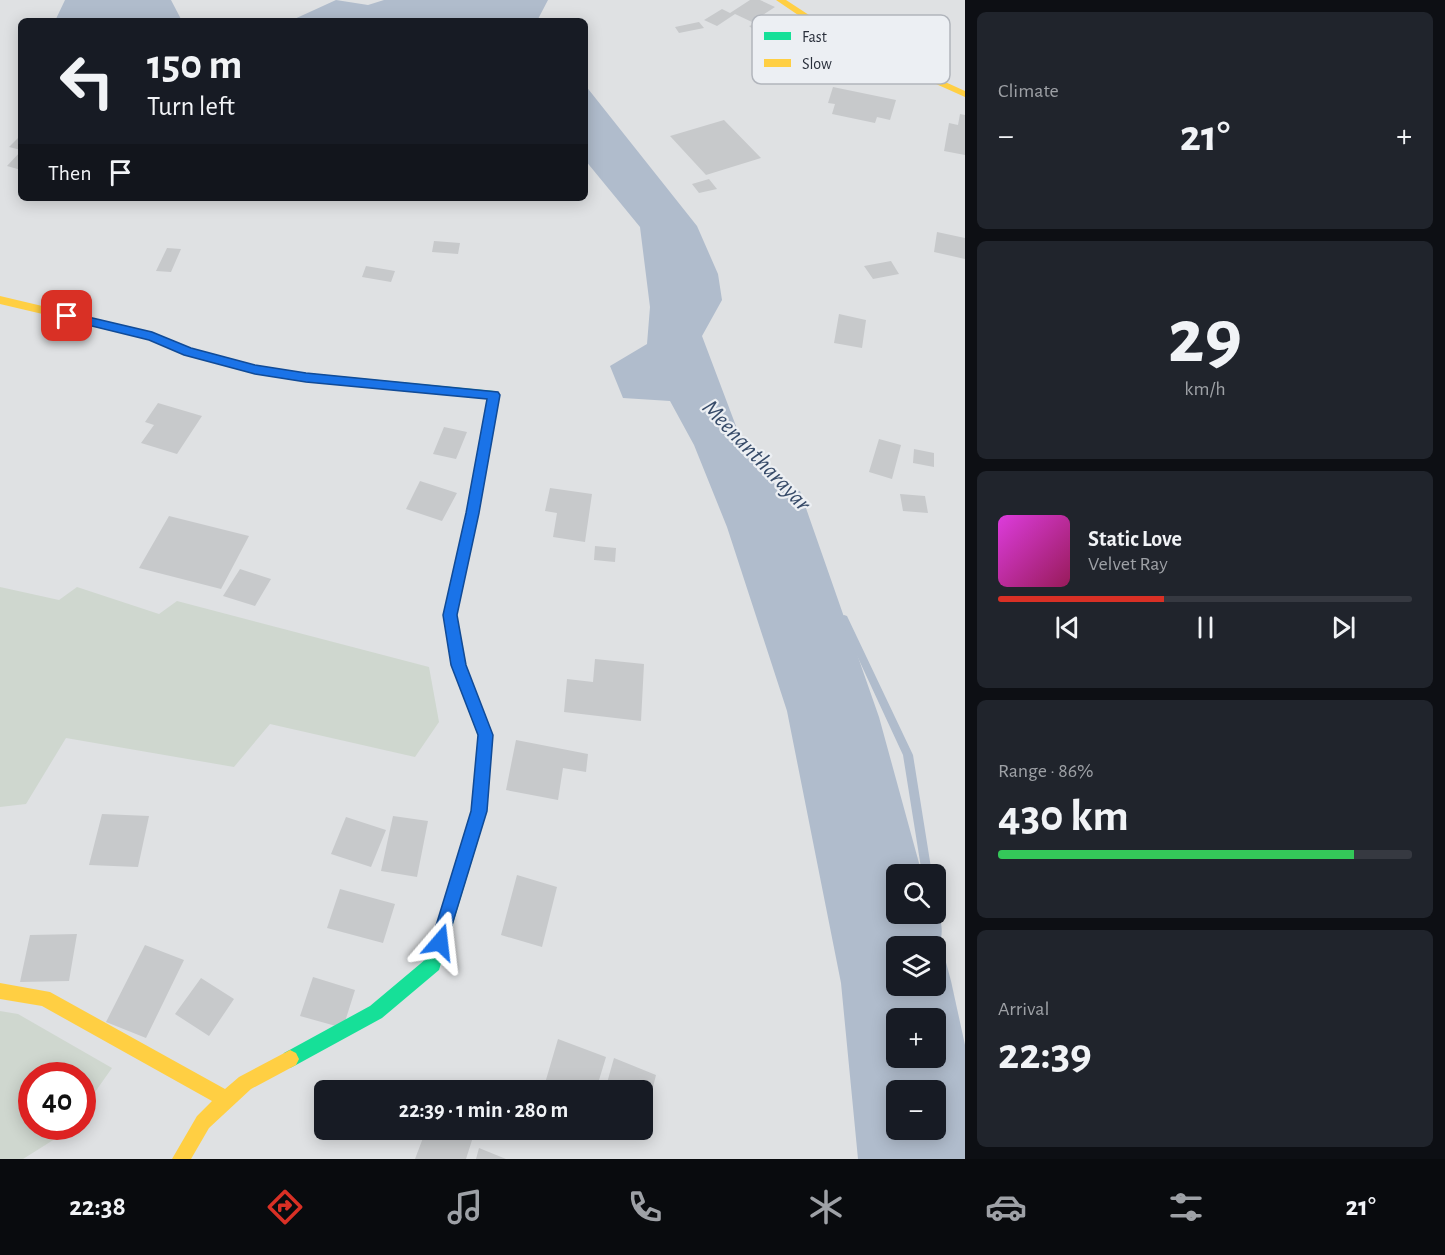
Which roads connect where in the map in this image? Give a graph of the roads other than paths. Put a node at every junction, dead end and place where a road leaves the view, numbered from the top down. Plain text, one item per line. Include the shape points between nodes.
1 (780, 0) edge
2 (803, 15) edge
3 (943, 84) edge
4 (965, 94) edge
5 (0, 300) edge
6 (0, 991) edge
7 (227, 1100) junction
8 (181, 1159) edge

1 - 2 street
3 - 4 street
5 - 7 street via 152,336 188,352 251,369 494,395 450,615 459,665 485,735 479,811 433,964 376,1012 245,1083
6 - 7 street via 44,999
7 - 8 street via 203,1122

